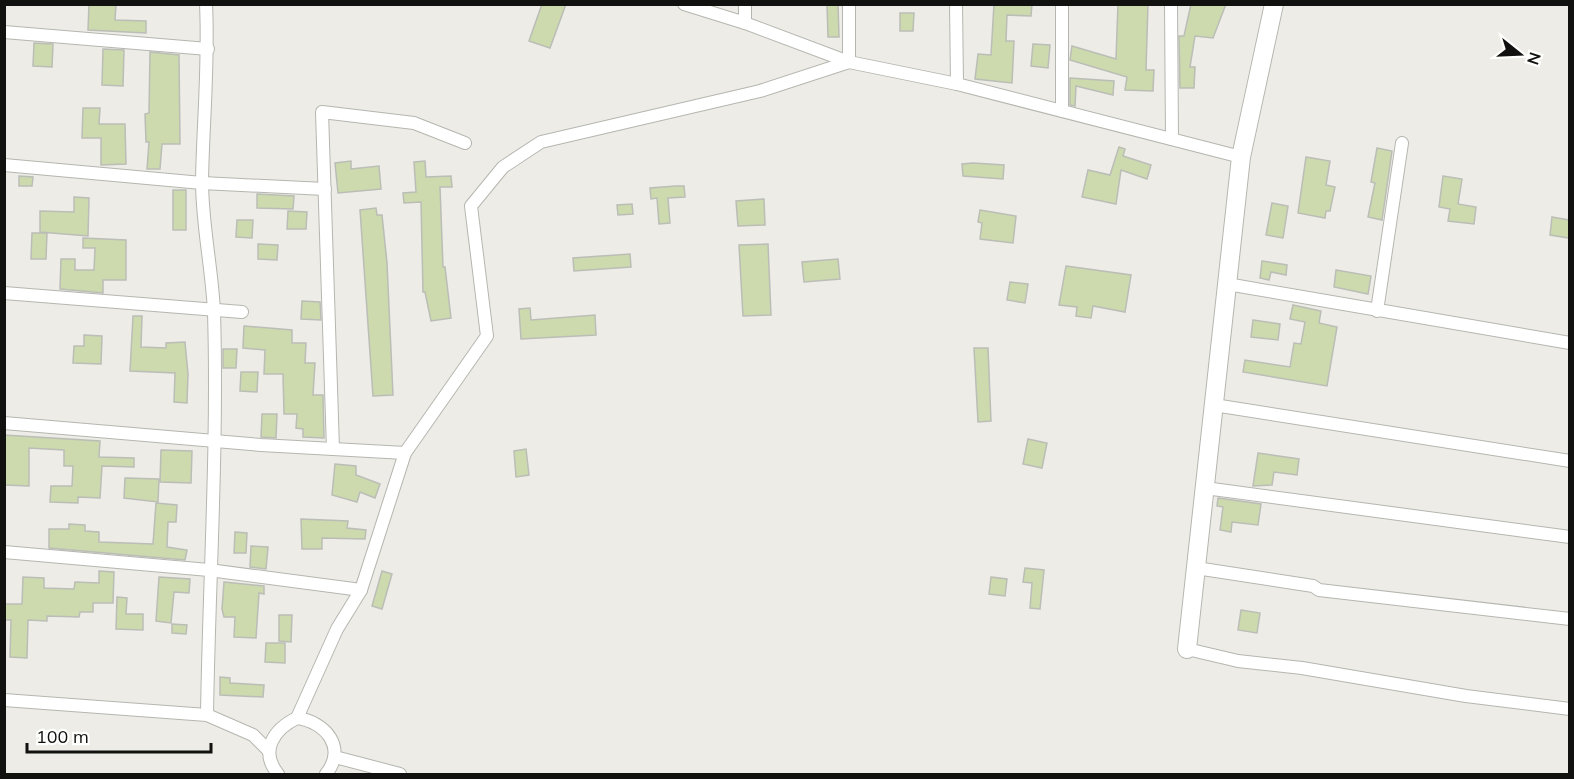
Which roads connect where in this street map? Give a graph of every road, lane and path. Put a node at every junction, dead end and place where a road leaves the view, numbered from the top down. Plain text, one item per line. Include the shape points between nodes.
1 (206, 4) edge
2 (684, 4) edge
3 (745, 4) edge
4 (849, 4) edge
5 (956, 4) edge
6 (1062, 4) edge
7 (1171, 4) edge
8 (1274, 4) edge
9 (745, 23) junction
10 (4, 32) edge
11 (208, 49) junction
12 (849, 62) junction
13 (957, 84) junction
14 (1062, 111) junction
15 (1172, 140) junction
16 (465, 143) dead end
17 (1402, 143) dead end
18 (1241, 157) junction
19 (4, 165) edge
20 (202, 183) junction
21 (325, 189) junction
22 (1227, 284) junction
23 (4, 293) edge
24 (214, 310) junction
25 (1377, 311) junction
26 (242, 312) dead end
27 (1569, 343) edge
28 (1214, 405) junction
29 (4, 423) edge
30 (215, 440) junction
31 (333, 449) junction
32 (405, 453) junction
33 (1569, 460) edge
34 (1205, 488) junction
35 (1569, 537) edge
36 (4, 552) edge
37 (1196, 568) junction
38 (209, 570) junction
39 (361, 590) junction
40 (1569, 619) edge
41 (1187, 648) joint
42 (4, 700) edge
43 (1569, 709) edge
44 (207, 716) junction
45 (297, 718) junction
46 (269, 751) junction
47 (334, 757) junction
48 (278, 774) edge
49 (326, 774) edge
50 (400, 774) edge

1 - 11 street
2 - 9 street
3 - 9 street
4 - 12 street
5 - 13 street
6 - 14 street
7 - 15 street
8 - 18 street
9 - 12 street
10 - 11 street
11 - 20 street
12 - 13 street
12 - 32 street via 760,91 541,142 503,167 471,206 487,336
13 - 14 street
14 - 15 street
15 - 18 street
16 - 21 street via 414,123 322,112
17 - 25 street
18 - 22 street
19 - 20 street
20 - 21 street
20 - 24 street
21 - 31 street
22 - 25 street
22 - 28 street
23 - 24 street
24 - 26 street
24 - 30 street
25 - 27 street
28 - 33 street
28 - 34 street
29 - 30 street
30 - 31 street
30 - 38 street
31 - 32 street
32 - 39 street
34 - 35 street
34 - 37 street
36 - 38 street
37 - 40 street via 1319,590
37 - 41 street
38 - 39 street
38 - 44 street
39 - 45 street via 338,629
41 - 43 street via 1238,661
42 - 44 street
44 - 46 street via 254,735
45 - 46 street via 279,729
45 - 47 street via 322,726 332,738
46 - 48 street
47 - 49 street
47 - 50 street

